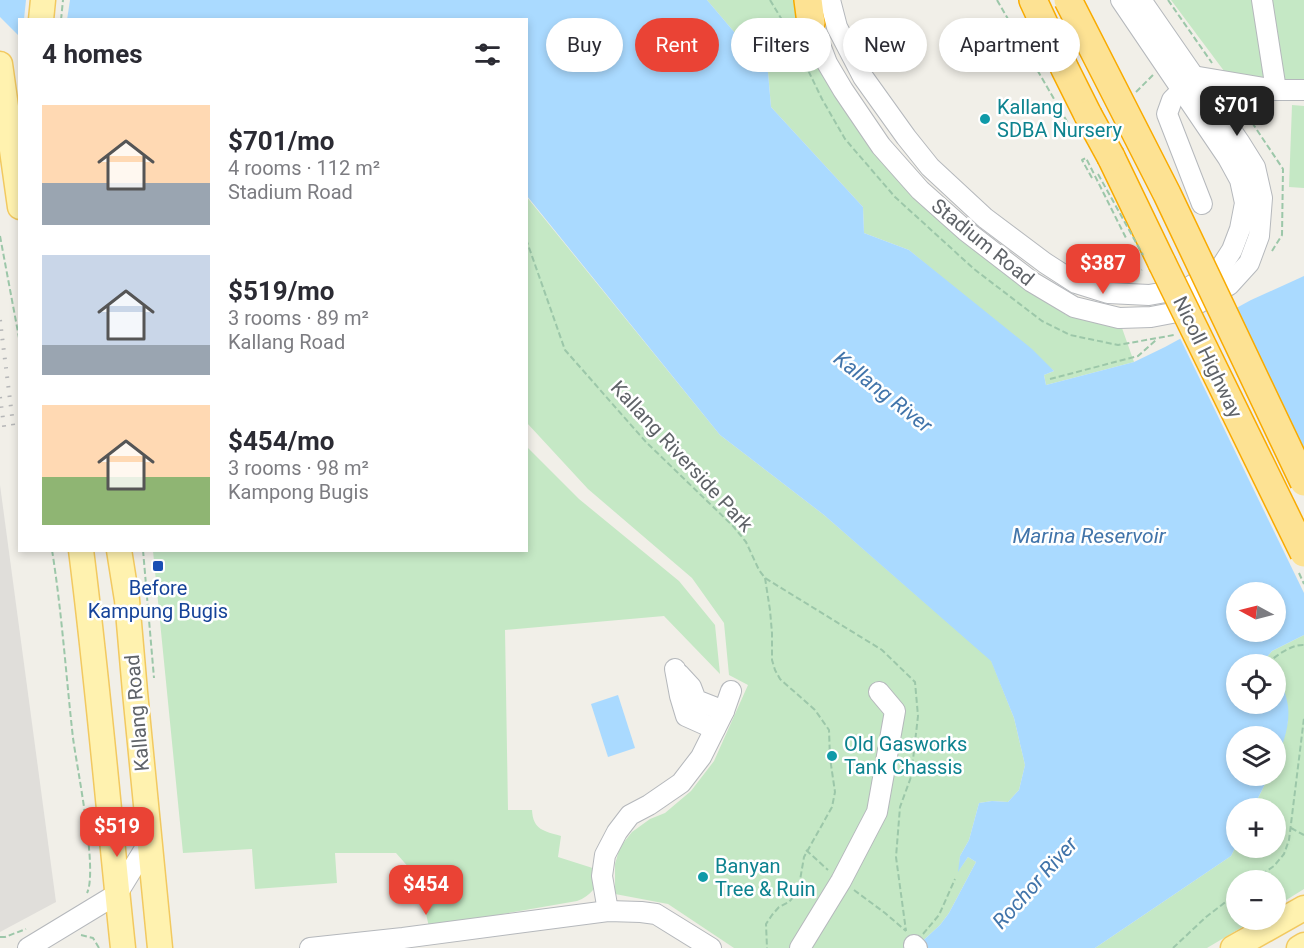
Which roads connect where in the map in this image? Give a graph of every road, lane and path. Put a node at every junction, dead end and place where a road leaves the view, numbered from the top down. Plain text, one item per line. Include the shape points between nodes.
1 (43, 0) edge
2 (63, 0) edge
3 (830, 0) edge
4 (1019, 0) edge
5 (1033, 0) edge
6 (1068, 0) edge
7 (1121, 0) edge
8 (1141, 0) edge
9 (1262, 0) edge
10 (807, 8) edge
11 (41, 18) edge
12 (61, 18) edge
13 (1031, 18) edge
14 (1041, 18) edge
15 (0, 64) edge
16 (1067, 72) edge
17 (1150, 78) dead end
18 (1188, 83) junction
19 (1276, 90) junction
20 (1304, 90) edge
21 (1134, 94) dead end
22 (1099, 175) dead end
23 (18, 193) edge
24 (1202, 204) dead end
25 (0, 236) edge
26 (1127, 239) dead end
27 (528, 245) edge
28 (1142, 270) dead end
29 (1119, 280) dead end
30 (18, 332) edge
31 (1160, 338) dead end
32 (1050, 379) dead end
33 (1304, 482) edge
34 (52, 552) edge
35 (81, 552) edge
36 (119, 552) edge
37 (1304, 553) edge
38 (765, 578) junction
39 (1304, 645) edge
40 (1280, 654) edge
41 (731, 691) dead end
42 (879, 692) dead end
43 (1304, 718) edge
44 (1303, 731) edge
45 (1290, 827) junction
46 (1304, 835) edge
47 (149, 842) junction
48 (806, 850) junction
49 (1268, 870) edge
50 (955, 879) dead end
51 (841, 881) junction
52 (117, 894) junction
53 (85, 896) dead end
54 (1226, 902) edge
55 (1304, 908) edge
56 (608, 911) junction
57 (35, 926) dead end
58 (0, 937) edge
59 (72, 939) dead end
60 (912, 941) edge
61 (1304, 945) edge
62 (28, 948) edge
63 (99, 948) edge
64 (123, 948) edge
65 (160, 948) edge
66 (310, 948) edge
67 (711, 948) edge
68 (767, 948) edge
69 (800, 948) edge
70 (1173, 948) edge
71 (1233, 948) edge
72 (1299, 948) edge

1 - 11 main road
2 - 12 path
3 - 18 street, Stadium Road via 837,27 863,77 930,167 985,218 1045,263 1076,283 1108,293 1149,296 1188,288 1221,267 1232,250 1245,203 1240,180
4 - 13 highway
5 - 14 highway, Nicoll Highway
6 - 33 highway, Nicoll Highway, bridge via 1167,194
7 - 18 street, Stadium Road
8 - 18 street, Stadium Road
9 - 19 street
10 - 18 street, Stadium Road via 827,63 854,108 920,190 1032,282 1074,307 1119,318 1151,317 1197,304 1229,285 1249,263 1259,236 1262,198 1255,167 1240,143
15 - 23 main road
16 - 37 highway, Nicoll Highway, bridge
17 - 21 path
18 - 19 street
18 - 24 street via 1172,100 1167,114
19 - 20 street
22 - 26 path, bridge via 1092,178 1082,160 1086,158
25 - 30 path
27 - 38 path, Kallang Riverside Park via 565,350 646,442 733,526
28 - 29 path
31 - 32 path via 1138,356
34 - 53 path via 88,840 90,879
35 - 52 main road, Kallang Road
36 - 47 main road, Kallang Road
38 - 48 path via 775,669 829,730 834,800
38 - 60 path, Kallang Riverside Park via 882,650 915,682 918,716 911,777 900,807 896,857
39 - 40 path
41 - 56 street via 701,758 681,783 630,815 617,832 605,855 602,876
42 - 51 street via 895,711 879,805
43 - 44 path
44 - 45 path
45 - 46 path
45 - 49 path via 1284,854
47 - 52 street
47 - 65 main road, Kallang Road
48 - 51 path
48 - 68 path via 795,895 766,924
50 - 60 path via 939,915
51 - 60 path via 885,913
51 - 69 street
52 - 62 street
52 - 64 main road, Kallang Road
54 - 70 path
55 - 71 main road
56 - 66 street
56 - 67 street via 656,914
57 - 58 path
59 - 63 path via 83,935 93,938
61 - 72 main road

